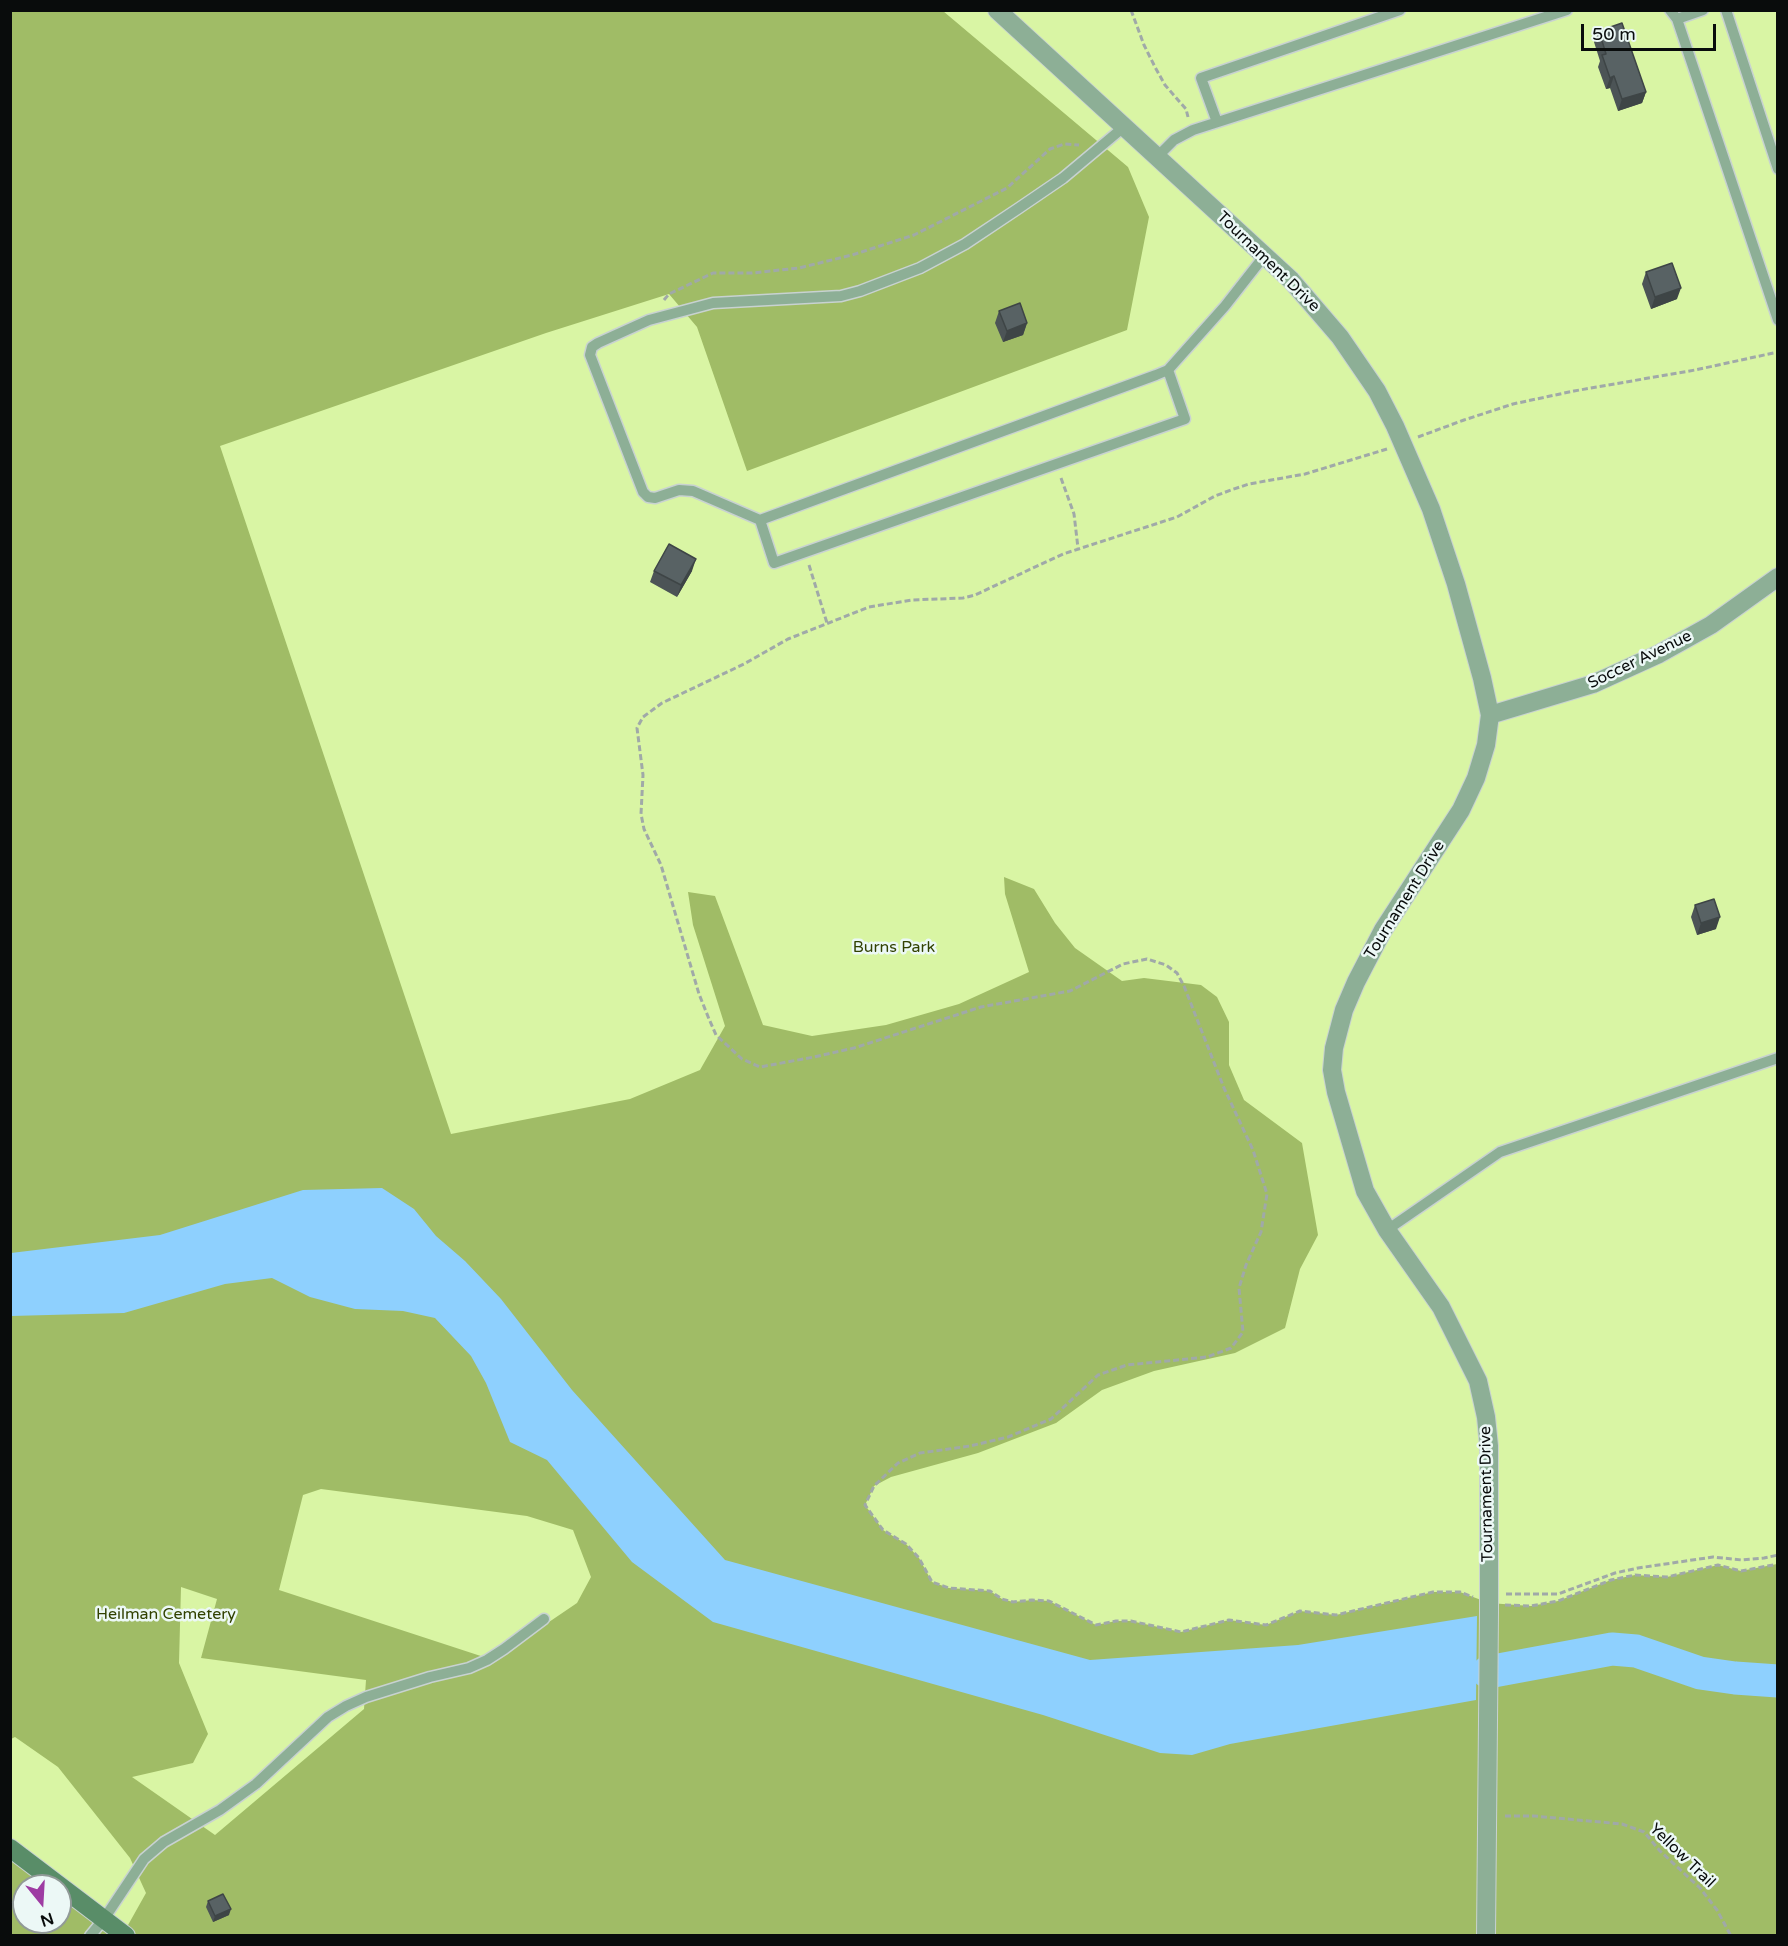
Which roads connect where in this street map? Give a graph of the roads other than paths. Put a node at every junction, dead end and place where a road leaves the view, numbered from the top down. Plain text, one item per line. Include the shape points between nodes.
1 (997, 10) edge
2 (1400, 10) edge
3 (1566, 10) edge
4 (1703, 10) edge
5 (1726, 10) edge
6 (1674, 15) edge
7 (1217, 122) junction
8 (1125, 126) junction
9 (1157, 157) junction
10 (1778, 169) edge
11 (1265, 255) junction
12 (1778, 320) edge
13 (1168, 370) junction
14 (760, 520) junction
15 (1778, 577) edge
16 (1490, 715) junction
17 (1778, 1058) edge
18 (1387, 1230) junction
19 (544, 1618) dead end
20 (10, 1848) edge
21 (104, 1919) junction
22 (90, 1935) edge
23 (126, 1935) edge
24 (1486, 1935) edge

1 - 8 street, Tournament Drive
2 - 7 lane via 1201,78
3 - 7 lane
4 - 6 lane
5 - 10 lane
6 - 12 lane
7 - 9 lane via 1174,140
8 - 9 street, Tournament Drive
8 - 14 lane via 1054,184 927,265 860,291 824,298 713,303 649,320 592,347 590,355 643,492 655,498 679,490 693,491
9 - 11 street, Tournament Drive
11 - 13 lane
11 - 16 street, Tournament Drive via 1340,337 1377,392 1403,443 1456,584
13 - 14 lane
13 - 14 lane via 1185,419 774,564
15 - 16 street, Soccer Avenue via 1711,625 1659,654 1593,684
16 - 18 street, Tournament Drive via 1476,778 1383,930 1344,1010 1334,1048 1336,1092 1365,1191
17 - 18 lane via 1500,1152
18 - 24 street, Tournament Drive via 1441,1307 1478,1381 1486,1417
19 - 21 lane via 478,1664 366,1697 328,1717 256,1784 144,1859
20 - 21 street
21 - 22 lane
21 - 23 street

